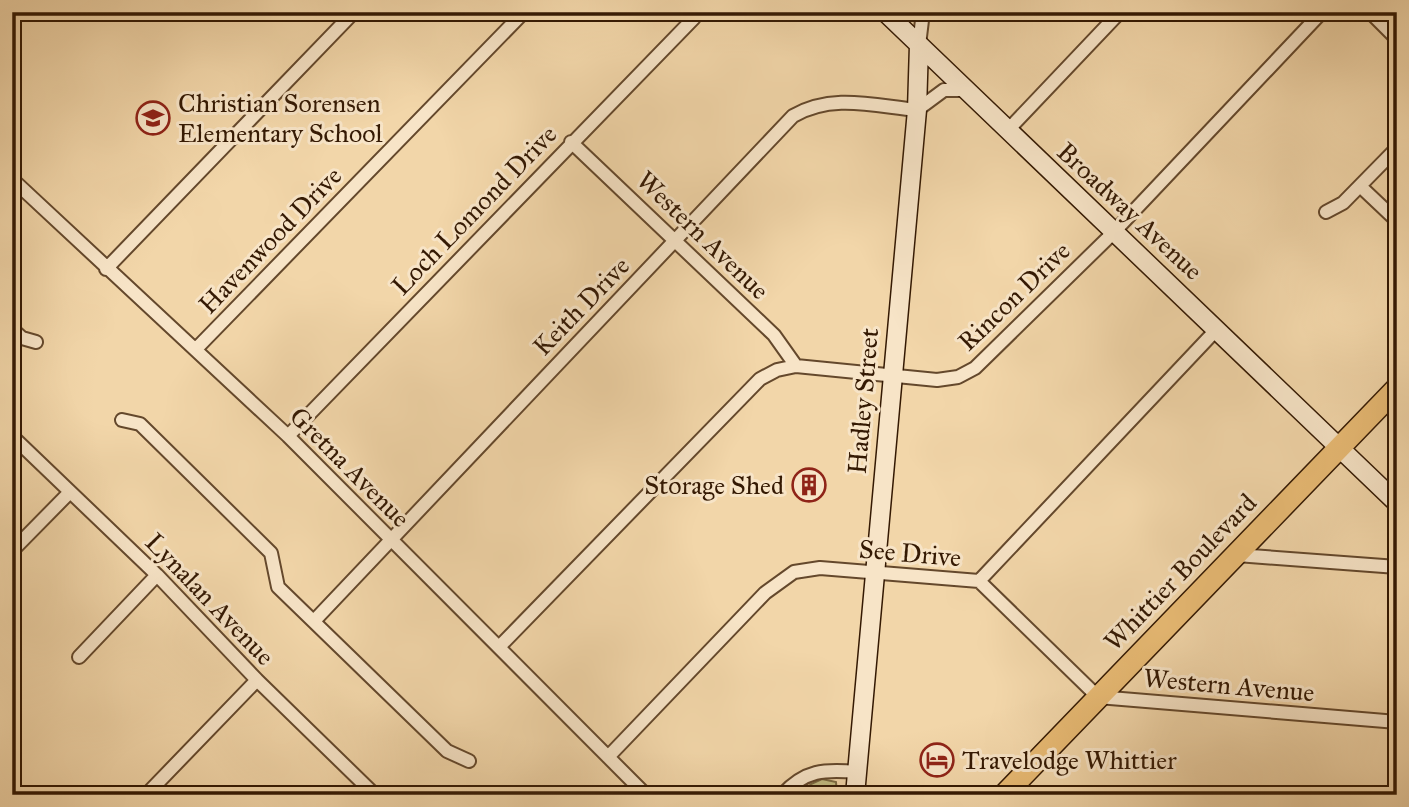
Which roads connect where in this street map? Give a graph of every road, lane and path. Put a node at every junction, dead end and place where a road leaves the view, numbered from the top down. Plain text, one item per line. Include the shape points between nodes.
1 (354, 12) edge
2 (524, 12) edge
3 (886, 12) edge
4 (923, 12) edge
5 (1120, 12) edge
6 (1322, 12) edge
7 (1370, 12) edge
8 (691, 15) edge
9 (1397, 39) edge
10 (919, 45) junction
11 (966, 90) junction
12 (918, 110) junction
13 (1008, 130) junction
14 (571, 142) junction
15 (1397, 148) edge
16 (12, 179) edge
17 (1360, 186) junction
18 (1326, 212) dead end
19 (1397, 221) edge
20 (1113, 233) junction
21 (676, 240) junction
22 (106, 269) junction
23 (12, 329) edge
24 (1217, 329) junction
25 (36, 342) dead end
26 (196, 349) junction
27 (796, 366) junction
28 (892, 374) junction
29 (1397, 388) edge
30 (122, 420) dead end
31 (12, 436) edge
32 (288, 436) junction
33 (1337, 449) junction
34 (70, 492) junction
35 (1397, 503) edge
36 (390, 540) junction
37 (12, 551) edge
38 (1237, 555) junction
39 (1397, 567) edge
40 (873, 573) junction
41 (157, 575) junction
42 (979, 582) junction
43 (314, 621) junction
44 (500, 646) junction
45 (79, 657) dead end
46 (257, 680) junction
47 (1098, 697) junction
48 (1397, 722) edge
49 (608, 757) junction
50 (469, 761) dead end
51 (857, 772) junction
52 (368, 792) edge
53 (146, 795) edge
54 (646, 795) edge
55 (782, 795) edge
56 (855, 795) edge
57 (1004, 795) edge

1 - 22 street
2 - 26 street, Havenwood Drive
3 - 10 street, Broadway Avenue
4 - 10 street, Hadley Street
5 - 13 street
6 - 20 street, Rincon Drive
7 - 9 street
8 - 14 street, Loch Lomond Drive
10 - 11 street, Broadway Avenue
10 - 12 street, Hadley Street
11 - 12 street via 944,90
11 - 13 street, Broadway Avenue
12 - 21 street, Keith Drive via 831,101 812,105 793,116
12 - 28 street, Hadley Street
13 - 20 street, Broadway Avenue
14 - 21 street, Western Avenue
14 - 32 street, Loch Lomond Drive
15 - 17 street
16 - 22 street, Gretna Avenue
17 - 18 street
17 - 19 street
20 - 24 street, Broadway Avenue
20 - 28 street, Rincon Drive via 975,368 937,380
21 - 27 street, Western Avenue via 774,335
21 - 36 street, Keith Drive
22 - 26 street, Gretna Avenue
23 - 25 street
24 - 33 street, Broadway Avenue
24 - 42 street, See Drive
26 - 32 street, Gretna Avenue
27 - 28 street, Rincon Drive
27 - 44 street, Rincon Drive via 777,370 746,392
28 - 40 street, Hadley Street
29 - 33 main road, Whittier Boulevard
30 - 43 street via 140,424 271,553 278,587
31 - 34 street, Lynalan Avenue
32 - 36 street, Gretna Avenue
33 - 35 street, Broadway Avenue
33 - 38 main road, Whittier Boulevard
34 - 37 street
34 - 41 street, Lynalan Avenue
36 - 43 street, Keith Drive
36 - 44 street, Gretna Avenue
38 - 39 street
38 - 47 main road, Whittier Boulevard
40 - 42 street, See Drive
40 - 49 street, See Drive via 806,568 781,580
40 - 51 street, Hadley Street
41 - 45 street
41 - 46 street, Lynalan Avenue
42 - 47 street
43 - 50 street via 447,751
44 - 49 street, Gretna Avenue
46 - 52 street, Lynalan Avenue
46 - 53 street
47 - 48 street, Western Avenue
47 - 57 main road, Whittier Boulevard
49 - 54 street, Gretna Avenue
51 - 55 street via 813,772 799,777
51 - 56 street, Hadley Street

